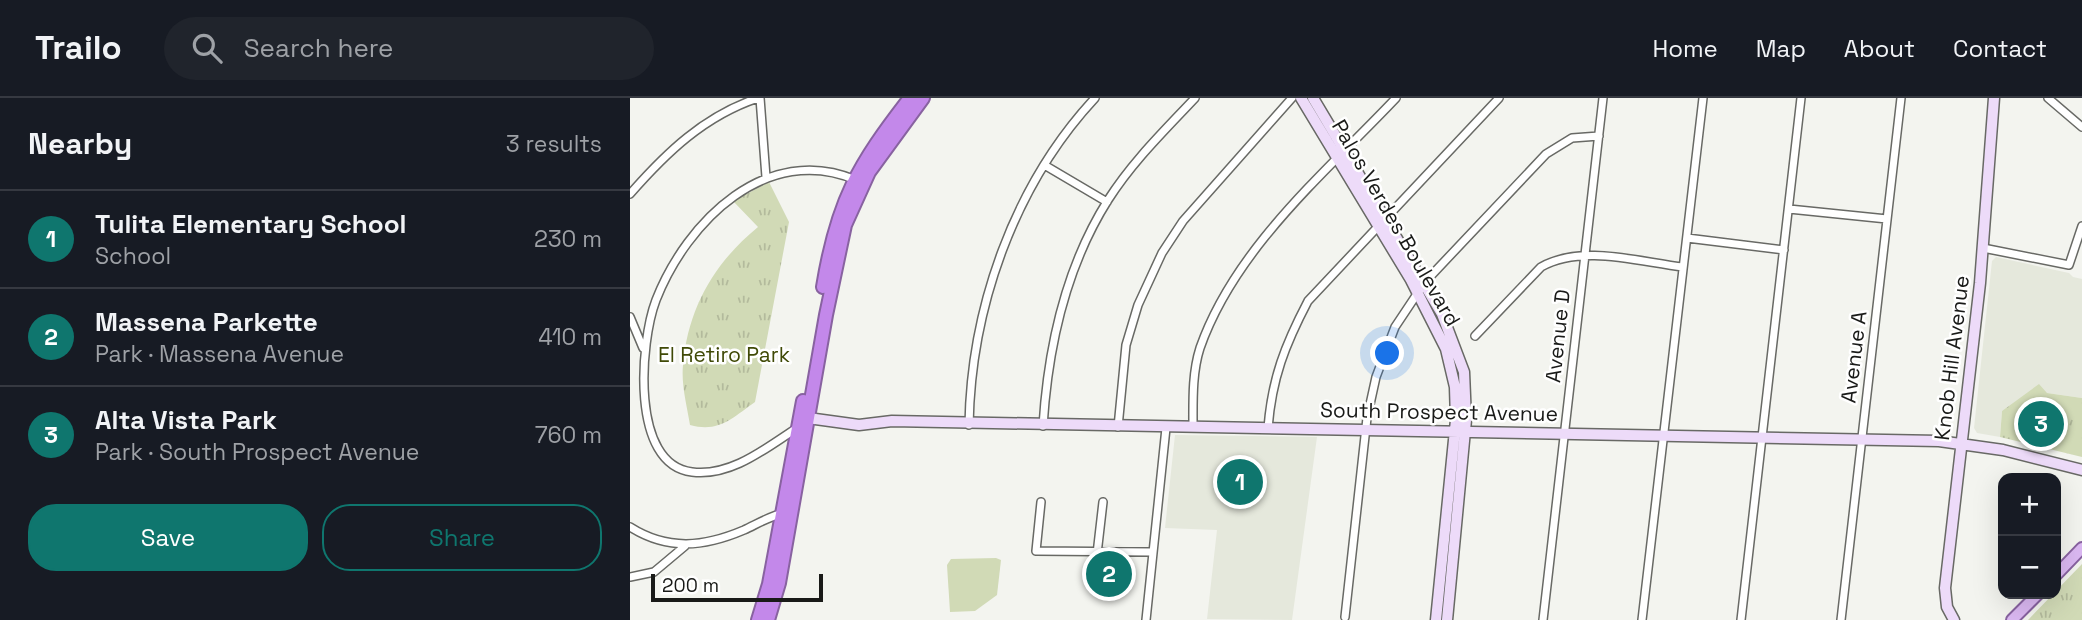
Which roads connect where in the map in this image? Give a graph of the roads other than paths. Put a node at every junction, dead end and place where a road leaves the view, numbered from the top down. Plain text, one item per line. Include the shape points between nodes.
1 (759, 98) edge
2 (910, 98) edge
3 (923, 98) edge
4 (1095, 98) edge
5 (1195, 98) edge
6 (1292, 98) edge
7 (1301, 98) edge
8 (1313, 98) edge
9 (1396, 98) edge
10 (1499, 98) edge
11 (1603, 98) edge
12 (1703, 98) edge
13 (1801, 98) edge
14 (1901, 98) edge
15 (1994, 98) edge
16 (2048, 98) edge
17 (2082, 127) edge
18 (1599, 136) junction
19 (1347, 150) junction
20 (1338, 159) junction
21 (1045, 166) junction
22 (766, 177) junction
23 (859, 181) junction
24 (630, 194) edge
25 (1107, 202) junction
26 (1789, 209) junction
27 (1387, 216) junction
28 (1887, 219) junction
29 (1378, 224) junction
30 (2082, 226) edge
31 (1687, 238) junction
32 (1983, 248) junction
33 (1784, 250) junction
34 (1584, 255) junction
35 (827, 261) junction
36 (1683, 267) junction
37 (1424, 282) junction
38 (1418, 292) junction
39 (825, 315) junction
40 (630, 317) edge
41 (1475, 336) dead end
42 (643, 349) junction
43 (808, 418) junction
44 (969, 425) junction
45 (1043, 426) junction
46 (1118, 426) junction
47 (1193, 427) junction
48 (797, 428) junction
49 (1166, 428) junction
50 (1268, 428) junction
51 (1366, 430) junction
52 (1460, 432) junction
53 (1565, 433) junction
54 (1664, 436) junction
55 (1762, 437) junction
56 (1861, 439) junction
57 (1962, 444) junction
58 (2082, 470) edge
59 (1041, 502) dead end
60 (1103, 502) dead end
61 (786, 513) junction
62 (630, 527) edge
63 (685, 545) junction
64 (2082, 548) edge
65 (1152, 552) junction
66 (1097, 554) junction
67 (2061, 570) edge
68 (630, 577) edge
69 (2033, 599) edge
70 (1345, 617) dead end
71 (758, 620) edge
72 (768, 620) edge
73 (1146, 620) edge
74 (1436, 620) edge
75 (1447, 620) edge
76 (1542, 620) edge
77 (1642, 620) edge
78 (1741, 620) edge
79 (1841, 620) edge
80 (1954, 620) edge
81 (2012, 620) edge

1 - 22 street
1 - 24 street via 689,134
2 - 23 highway via 880,137
3 - 23 highway
4 - 21 street
5 - 25 street via 1147,149
6 - 46 street via 1183,221 1162,253 1126,345
7 - 20 main road, Palos Verdes Boulevard
8 - 19 main road, Palos Verdes Boulevard
9 - 19 street
10 - 27 street
11 - 18 street, Avenue D
12 - 31 street
13 - 26 street
14 - 28 street, Avenue A
15 - 32 main road, Knob Hill Avenue
16 - 17 street
18 - 34 street, Avenue D
18 - 37 street via 1572,138 1546,153
19 - 20 street
19 - 27 main road, Palos Verdes Boulevard
20 - 29 main road, Palos Verdes Boulevard
20 - 47 street via 1233,277 1200,349 1192,392
21 - 25 street
21 - 44 street via 1013,224 993,277 977,334
22 - 23 street via 820,171
22 - 42 street via 727,199 684,248 656,302
23 - 35 highway via 837,222
23 - 39 highway
25 - 45 street via 1077,261 1058,319
26 - 28 street
26 - 33 street
27 - 29 street
27 - 37 main road, Palos Verdes Boulevard
28 - 56 street, Avenue A
29 - 38 main road, Palos Verdes Boulevard
29 - 50 street via 1308,301 1274,378
30 - 32 street via 2069,265
31 - 33 street
31 - 36 street
32 - 57 main road, Knob Hill Avenue
33 - 55 street
34 - 36 street
34 - 41 street via 1560,258 1541,267
34 - 53 street, Avenue D
35 - 39 highway
35 - 48 highway
36 - 54 street
37 - 38 street
37 - 52 main road, Palos Verdes Boulevard via 1457,349 1466,396
38 - 51 street via 1395,327 1376,377
38 - 52 main road, Palos Verdes Boulevard via 1446,349
39 - 43 highway
40 - 42 street
42 - 48 street via 647,426 658,452 671,465 689,472 722,469 761,453
43 - 44 main road, South Prospect Avenue via 859,425 892,421
43 - 48 main road
43 - 61 highway
44 - 45 main road, South Prospect Avenue
45 - 46 main road, South Prospect Avenue
46 - 49 main road, South Prospect Avenue
47 - 49 main road, South Prospect Avenue
47 - 50 main road, South Prospect Avenue
48 - 61 highway
49 - 65 street
50 - 51 main road, South Prospect Avenue
51 - 52 main road, South Prospect Avenue
51 - 70 street
52 - 53 main road, South Prospect Avenue
52 - 74 main road, Palos Verdes Boulevard
52 - 75 main road, Palos Verdes Boulevard
53 - 54 main road, South Prospect Avenue
53 - 76 street, Avenue D
54 - 55 main road, South Prospect Avenue
54 - 77 street
55 - 56 main road, South Prospect Avenue
55 - 78 street
56 - 57 main road, South Prospect Avenue
56 - 79 street, Avenue A
57 - 58 main road, South Prospect Avenue
57 - 80 main road, Knob Hill Avenue via 1945,588
59 - 66 street via 1036,551
60 - 66 street
61 - 63 street via 720,539
61 - 71 highway
61 - 72 highway via 779,583
62 - 63 street via 660,542
63 - 68 street via 654,572
64 - 67 main road
65 - 66 street
65 - 73 street
69 - 81 main road

